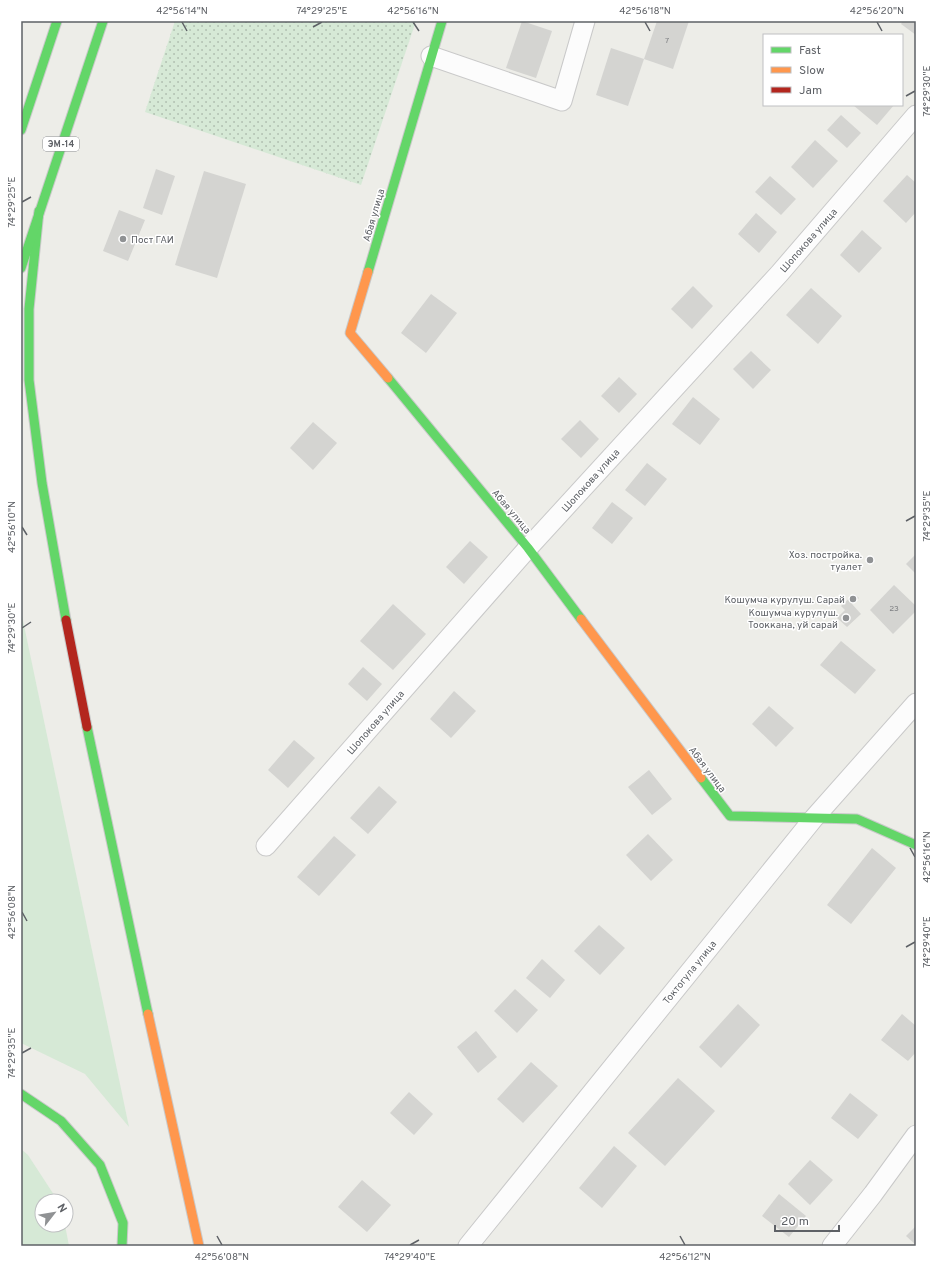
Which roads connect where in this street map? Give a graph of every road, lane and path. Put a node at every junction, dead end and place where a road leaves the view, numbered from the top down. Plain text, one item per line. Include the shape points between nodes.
1 (57, 21) edge
2 (103, 21) edge
3 (442, 21) edge
4 (585, 21) edge
5 (431, 56) junction
6 (916, 115) edge
7 (21, 130) edge
8 (39, 211) junction
9 (21, 268) edge
10 (528, 548) junction
11 (916, 703) edge
12 (814, 818) junction
13 (916, 845) edge
14 (266, 846) dead end
15 (21, 1094) edge
16 (916, 1135) edge
17 (122, 1246) edge
18 (199, 1246) edge
19 (468, 1246) edge
20 (832, 1246) edge

1 - 7 main road
2 - 8 main road, ЭМ-14
3 - 5 main road, Абая улица
4 - 5 street via 562,101
5 - 10 main road, Абая улица via 350,333
6 - 10 street, Шопокова улица via 779,274
8 - 9 main road, ЭМ-14
8 - 18 main road via 29,309 29,380 42,483 79,686
10 - 12 main road, Абая улица via 730,816
10 - 14 street, Шопокова улица
11 - 12 street, Токтогула улица
12 - 13 main road, Абая улица via 857,819
12 - 19 street, Токтогула улица
15 - 17 main road via 61,1121 100,1166 123,1223
16 - 20 street via 874,1194

